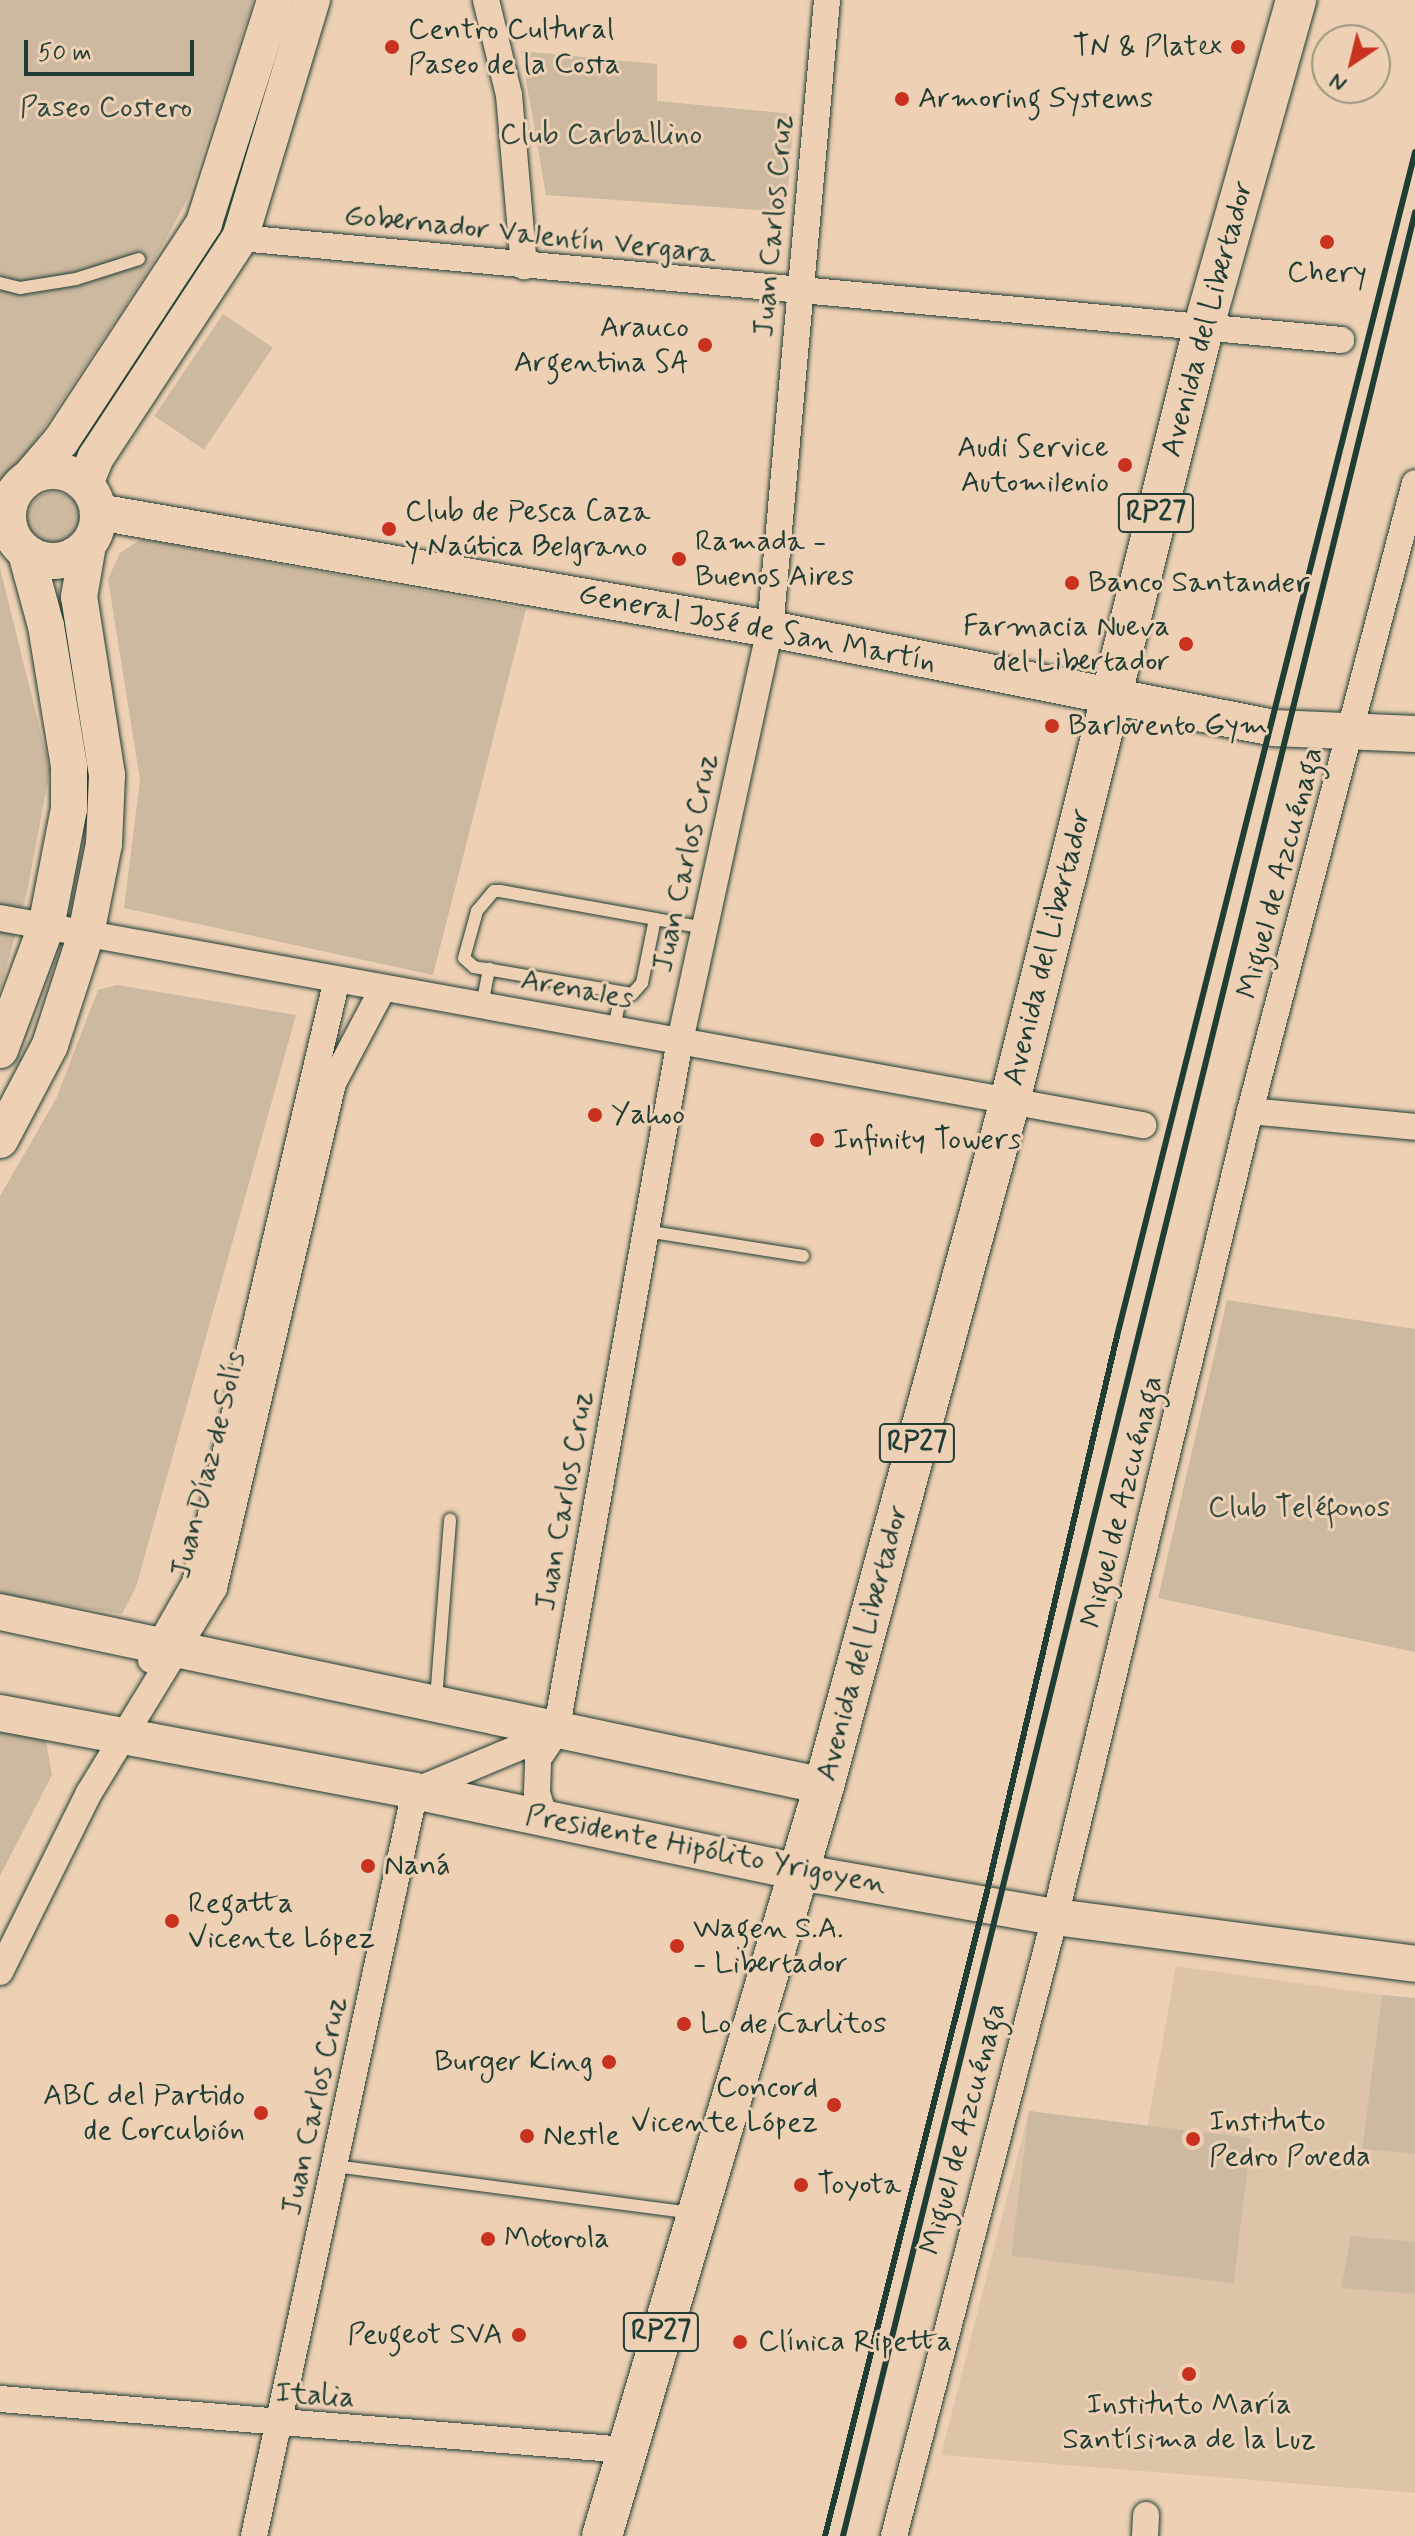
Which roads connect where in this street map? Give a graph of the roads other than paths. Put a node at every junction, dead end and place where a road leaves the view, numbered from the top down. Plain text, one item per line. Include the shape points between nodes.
1 (275, 0) edge
2 (312, 0) edge
3 (486, 0) edge
4 (827, 0) edge
5 (1296, 0) edge
6 (240, 238) junction
7 (139, 259) dead end
8 (524, 266) junction
9 (0, 283) edge
10 (800, 294) junction
11 (1203, 329) junction
12 (1341, 340) dead end
13 (30, 477) junction
14 (1415, 483) edge
15 (90, 514) junction
16 (4, 521) edge
17 (26, 553) junction
18 (770, 629) junction
19 (1108, 697) junction
20 (1353, 728) junction
21 (1415, 734) edge
22 (0, 918) edge
23 (655, 919) junction
24 (46, 927) junction
25 (705, 928) junction
26 (86, 934) junction
27 (489, 969) junction
28 (337, 979) junction
29 (383, 988) junction
30 (621, 993) junction
31 (482, 1006) junction
32 (614, 1029) junction
33 (680, 1041) junction
34 (0, 1050) edge
35 (1010, 1101) junction
36 (1250, 1111) junction
37 (1143, 1125) dead end
38 (1415, 1127) edge
39 (0, 1140) edge
40 (646, 1231) junction
41 (803, 1256) dead end
42 (450, 1520) dead end
43 (0, 1612) edge
44 (170, 1647) junction
45 (435, 1706) junction
46 (0, 1713) edge
47 (556, 1732) junction
48 (116, 1736) junction
49 (824, 1786) junction
50 (415, 1791) junction
51 (545, 1819) junction
52 (799, 1872) junction
53 (1055, 1917) junction
54 (0, 1937) edge
55 (1415, 1964) edge
56 (0, 1972) edge
57 (335, 2166) junction
58 (696, 2213) junction
59 (0, 2399) edge
60 (281, 2426) junction
61 (625, 2450) junction
62 (254, 2536) edge
63 (602, 2536) edge
64 (894, 2536) edge

1 - 13 street via 204,223 61,441
2 - 6 street
3 - 8 street via 509,95
4 - 10 street, Juan Carlos Cruz
5 - 11 main road, Avenida del Libertador / RP27
6 - 8 street, Gobernador Valentín Vergara
6 - 15 street via 96,457
7 - 9 lane via 76,279 20,288
8 - 10 street, Gobernador Valentín Vergara
10 - 11 street, Gobernador Valentín Vergara
10 - 18 street, Juan Carlos Cruz
11 - 12 street, Gobernador Valentín Vergara
11 - 19 main road, Avenida del Libertador / RP27
13 - 15 street via 59,471
13 - 16 street via 13,496
14 - 20 street, Miguel de Azcuénaga
15 - 17 street via 78,555 52,562
15 - 18 street, General José de San Martín
15 - 26 street via 79,597 108,795
16 - 17 street
17 - 24 street via 46,626 69,766 66,833
18 - 19 street, General José de San Martín
18 - 25 street, Juan Carlos Cruz
19 - 20 street, General José de San Martín via 1274,728 1328,734
19 - 35 main road, Avenida del Libertador / RP27
20 - 21 street, General José de San Martín
20 - 36 street, Miguel de Azcuénaga
22 - 24 street, Arenales
23 - 25 lane
23 - 27 lane via 494,891 477,911 464,958
23 - 30 lane via 640,989
24 - 26 street, Arenales
24 - 34 street
25 - 33 street, Juan Carlos Cruz
26 - 28 street, Arenales
26 - 39 street via 39,1072
27 - 30 lane
27 - 31 lane
28 - 29 street, Arenales
28 - 44 street, Juan Díaz de Solís via 195,1583
29 - 31 street, Arenales
29 - 44 street, Juan Díaz de Solís via 333,1083 214,1588
30 - 32 lane
31 - 32 street, Arenales
32 - 33 street, Arenales
33 - 35 street, Arenales
33 - 40 street, Juan Carlos Cruz
35 - 37 street, Arenales
35 - 49 main road, Avenida del Libertador / RP27
36 - 38 street
36 - 53 street, Miguel de Azcuénaga
40 - 41 lane
40 - 47 street, Juan Carlos Cruz
42 - 45 lane
43 - 44 street
44 - 45 street
44 - 48 street, Juan Díaz de Solís
45 - 47 street
46 - 48 street, Presidente Hipólito Yrigoyen
47 - 49 street
47 - 50 street
47 - 51 street, Juan Carlos Cruz via 538,1759 537,1792
48 - 50 street, Presidente Hipólito Yrigoyen
48 - 54 street, Juan Díaz de Solís
48 - 56 street, Juan Díaz de Solís
49 - 52 main road, Avenida del Libertador / RP27
50 - 51 street, Presidente Hipólito Yrigoyen
50 - 57 street, Juan Carlos Cruz
51 - 52 street, Presidente Hipólito Yrigoyen
52 - 53 street, Presidente Hipólito Yrigoyen
52 - 58 main road, Avenida del Libertador / RP27
53 - 55 street, Presidente Hipólito Yrigoyen
53 - 64 street, Miguel de Azcuénaga
57 - 58 lane
57 - 60 street, Juan Carlos Cruz
58 - 61 main road, Avenida del Libertador / RP27
59 - 60 street, Italia
60 - 61 street, Italia
60 - 62 street, Juan Carlos Cruz
61 - 63 main road, Avenida del Libertador / RP27

